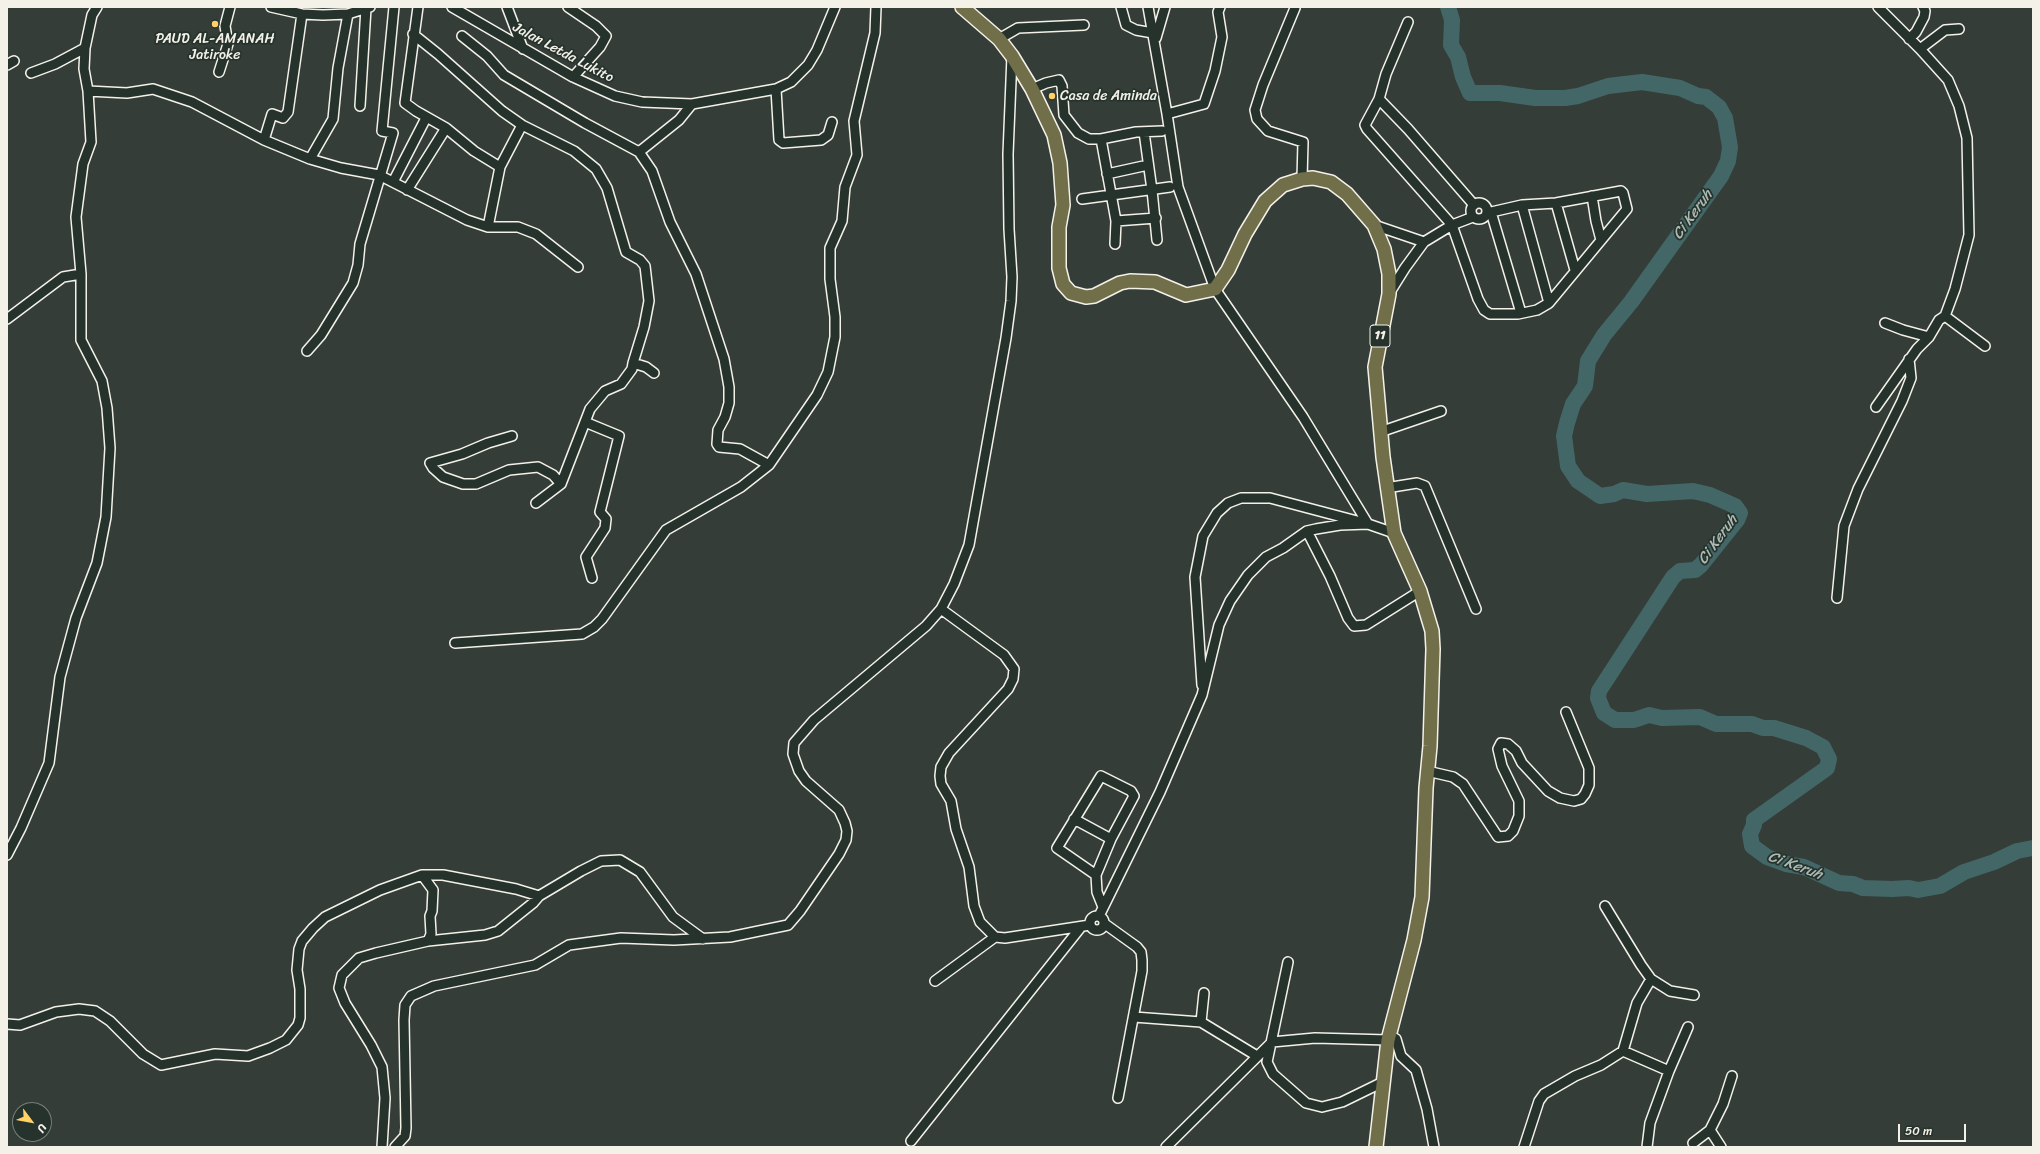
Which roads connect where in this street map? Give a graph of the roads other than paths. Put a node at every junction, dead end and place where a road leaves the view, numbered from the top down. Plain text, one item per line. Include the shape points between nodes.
1 (97, 7) edge
2 (230, 7) edge
3 (271, 7) edge
4 (370, 7) edge
5 (394, 7) edge
6 (418, 7) edge
7 (452, 7) edge
8 (506, 7) edge
9 (568, 7) edge
10 (835, 7) edge
11 (876, 7) edge
12 (962, 7) edge
13 (1121, 7) edge
14 (1148, 7) edge
15 (1165, 7) edge
16 (1220, 7) edge
17 (1878, 7) edge
18 (1923, 7) edge
19 (366, 8) edge
20 (1295, 8) edge
21 (302, 14) junction
22 (348, 14) junction
23 (1408, 22) dead end
24 (1084, 25) dead end
25 (1959, 30) dead end
26 (1153, 33) junction
27 (413, 34) junction
28 (462, 36) dead end
29 (999, 39) junction
30 (1909, 39) junction
31 (1154, 43) junction
32 (85, 48) junction
33 (523, 49) junction
34 (1920, 49) junction
35 (1012, 56) junction
36 (219, 72) dead end
37 (31, 73) dead end
38 (573, 77) junction
39 (776, 89) junction
40 (1032, 89) junction
41 (88, 91) junction
42 (1379, 99) junction
43 (692, 104) junction
44 (360, 106) dead end
45 (1168, 114) junction
46 (426, 118) junction
47 (832, 122) dead end
48 (522, 125) junction
49 (446, 128) junction
50 (1162, 131) dead end
51 (1144, 132) junction
52 (1101, 139) junction
53 (264, 140) junction
54 (639, 152) junction
55 (310, 158) junction
56 (1148, 166) junction
57 (500, 167) junction
58 (1107, 174) junction
59 (379, 175) junction
60 (1302, 179) junction
61 (393, 182) junction
62 (1170, 187) dead end
63 (407, 190) junction
64 (1152, 190) junction
65 (1111, 196) junction
66 (1592, 196) junction
67 (1082, 199) dead end
68 (1556, 202) junction
69 (1474, 205) junction
70 (1522, 205) junction
71 (1489, 212) junction
72 (1473, 217) junction
73 (1156, 218) junction
74 (1116, 221) junction
75 (1374, 225) junction
76 (1452, 225) junction
77 (488, 227) junction
78 (1157, 240) dead end
79 (1601, 240) junction
80 (1424, 242) junction
81 (1115, 244) dead end
82 (578, 268) dead end
83 (1575, 270) junction
84 (81, 274) junction
85 (1215, 289) junction
86 (1388, 294) junction
87 (1549, 303) junction
88 (1521, 313) junction
89 (1944, 316) junction
90 (7, 319) edge
91 (1885, 322) dead end
92 (1929, 337) junction
93 (1985, 346) dead end
94 (307, 351) dead end
95 (1909, 359) junction
96 (633, 363) junction
97 (654, 373) dead end
98 (1876, 407) dead end
99 (1441, 411) dead end
100 (586, 422) junction
101 (1380, 432) junction
102 (512, 436) dead end
103 (769, 465) junction
104 (561, 484) junction
105 (1386, 488) junction
106 (536, 503) dead end
107 (1368, 524) junction
108 (1307, 531) junction
109 (1394, 533) junction
110 (592, 578) dead end
111 (1420, 591) junction
112 (1837, 598) dead end
113 (941, 609) junction
114 (1476, 609) dead end
115 (455, 643) dead end
116 (1202, 695) junction
117 (1566, 712) dead end
118 (1427, 771) junction
119 (1074, 819) junction
120 (1111, 839) junction
121 (7, 855) edge
122 (422, 875) junction
123 (1096, 875) junction
124 (539, 896) junction
125 (1605, 906) dead end
126 (1103, 907) junction
127 (1099, 916) junction
128 (1105, 924) junction
129 (1090, 925) junction
130 (1081, 927) junction
131 (995, 937) junction
132 (703, 939) junction
133 (428, 941) junction
134 (1288, 962) dead end
135 (1651, 979) junction
136 (935, 981) dead end
137 (1204, 992) dead end
138 (1694, 995) dead end
139 (1134, 1017) junction
140 (1202, 1022) junction
141 (7, 1024) edge
142 (1688, 1027) dead end
143 (1388, 1038) junction
144 (1272, 1042) junction
145 (1623, 1051) junction
146 (1257, 1056) junction
147 (1669, 1071) junction
148 (1732, 1076) dead end
149 (1383, 1082) junction
150 (1118, 1098) dead end
151 (1710, 1130) junction
152 (911, 1141) dead end
153 (1693, 1143) dead end
154 (382, 1147) edge
155 (395, 1147) edge
156 (1166, 1147) edge
157 (1376, 1147) edge
158 (1434, 1147) edge
159 (1524, 1147) edge
160 (1647, 1147) edge
161 (1721, 1147) edge

1 - 32 street via 92,15
2 - 36 street via 225,26 228,44
3 - 21 street
4 - 19 street
5 - 59 street via 382,131 393,133
6 - 27 street
7 - 33 street, Jalan Letda Lukito
8 - 33 street
9 - 38 street via 606,36 600,47
10 - 39 street, Jalan Letda Lukito via 808,65 791,82
11 - 103 street via 875,33 854,122 857,155 845,187 842,221 830,248 835,337 828,372 817,396
12 - 29 highway
13 - 26 street via 1126,25
14 - 26 street
15 - 31 street
16 - 45 street via 1218,12 1222,37 1216,71 1204,104
17 - 30 street
18 - 30 street via 1924,17
19 - 22 street
19 - 44 street
20 - 60 street via 1255,110 1257,119 1268,131 1302,142
21 - 22 street
21 - 53 street via 288,112 283,118 272,114
22 - 55 street via 338,68 333,119
23 - 42 street via 1386,74
24 - 29 street via 1018,28
25 - 34 street via 1945,30
26 - 31 street
27 - 46 street via 405,103
27 - 48 street via 502,111
28 - 54 street via 487,56 504,75
29 - 35 highway
30 - 34 street
31 - 45 street
32 - 37 street
32 - 41 street via 84,69
33 - 38 street, Jalan Letda Lukito
34 - 89 street via 1948,80 1960,106 1967,138 1969,236 1955,289
35 - 40 highway
35 - 113 street via 1008,154 1012,277 1006,338 969,545
38 - 43 street, Jalan Letda Lukito via 615,96 642,102
39 - 43 street, Jalan Letda Lukito
39 - 47 street via 779,140 783,144 821,140 828,135
40 - 52 street via 1058,80 1062,86 1064,115 1069,124 1078,134 1089,140
40 - 85 highway via 1054,135 1060,163 1063,205 1059,227 1060,268 1067,290 1086,297 1130,281 1155,282 1186,295
41 - 53 street via 127,93 153,89 192,102
41 - 84 street via 91,142 83,164 76,216
42 - 69 street
42 - 76 street via 1366,125 1367,129
43 - 54 street via 679,120
45 - 85 street via 1178,187
46 - 49 street
46 - 61 street
48 - 57 street
48 - 96 street via 574,151 596,169 607,188 626,252 645,266 649,301
49 - 57 street via 474,151
49 - 63 street
50 - 51 street
51 - 52 street
51 - 56 street
52 - 58 street
53 - 55 street
54 - 103 street via 652,171 670,222 696,274 724,359 729,403 718,430 717,444 719,447 740,449
55 - 59 street via 341,168
56 - 58 street
56 - 64 street
57 - 77 street
58 - 65 street
59 - 61 street
59 - 94 street via 360,244 353,283 321,335
60 - 75 highway, 11 via 1313,178 1331,182 1346,194
60 - 85 highway, 11 via 1283,185 1265,201
61 - 63 street
62 - 64 street
63 - 77 street via 467,220
64 - 65 street
64 - 73 street
65 - 67 street
65 - 74 street
66 - 68 street
66 - 79 street
66 - 79 street via 1621,191 1627,209
68 - 70 street
68 - 83 street
69 - 71 street via 1482,204
69 - 72 street via 1471,209
70 - 71 street
70 - 87 street
71 - 72 street via 1481,219
71 - 88 street
72 - 76 street
73 - 74 street
73 - 78 street
74 - 81 street
75 - 80 street
75 - 86 highway, 11 via 1384,249 1389,274
76 - 80 street
76 - 88 street via 1484,310 1490,314
77 - 82 street via 518,227 536,234
79 - 83 street
80 - 86 street
83 - 87 street
84 - 90 street via 63,278
84 - 121 street via 81,340 102,381 107,408 110,448 106,516 97,563 76,618 60,677 49,763
85 - 107 street via 1303,417
86 - 101 highway, 11 via 1375,367
87 - 88 street via 1537,310
89 - 92 street
89 - 93 street
91 - 92 street
92 - 95 street
95 - 98 street
95 - 112 street via 1911,378 1858,489 1844,526
96 - 97 street
96 - 100 street via 632,369 621,384 605,391 598,398 590,409
99 - 101 street
100 - 104 street
100 - 110 street via 619,436 600,512 606,519 605,528 586,557
101 - 105 highway, 11
102 - 104 street via 430,463 443,477 463,484 476,484 509,470 538,466 553,475
103 - 115 street via 741,487 666,530 602,619 582,634 537,635
104 - 106 street
105 - 109 highway, 11
105 - 114 street via 1417,483 1425,486
107 - 108 street via 1340,525
107 - 109 street
107 - 116 street via 1270,498 1241,498 1228,503 1217,513 1203,536 1195,578
108 - 111 street via 1354,626 1366,625
108 - 116 street via 1266,557 1248,575 1230,601 1219,625
109 - 111 highway, 11
111 - 118 highway, 11 via 1432,631 1433,648
113 - 131 street via 1004,656 1014,669 1008,690 949,753 941,767 940,776 969,868 974,906 980,922
113 - 132 street via 926,626 814,720 794,743 799,771 806,781 839,810 847,831 846,840 839,854 800,911 788,925 730,937
116 - 126 street via 1160,792
117 - 118 street via 1589,768 1589,784 1585,794 1581,799 1574,801 1548,792 1522,764 1516,751 1508,744 1501,743 1498,749 1502,766 1519,800 1519,816 1508,836 1498,837 1463,784 1453,777
118 - 143 highway, 11 via 1422,897
119 - 120 street
119 - 120 street via 1098,778 1101,776 1111,780 1131,791 1134,796
119 - 123 street via 1056,848
120 - 123 street
122 - 124 street via 444,875
122 - 133 street via 433,890
122 - 141 street via 380,890 325,917 313,928 299,949 298,1024 286,1040 248,1056 215,1054 161,1064 143,1054 95,1011 56,1012 20,1025
123 - 126 street via 1097,892
124 - 132 street via 595,864 620,860 640,872 673,917
124 - 133 street via 533,904 498,931 485,935
125 - 135 street
126 - 127 street
127 - 128 street via 1104,919
127 - 129 street via 1091,919
128 - 129 street via 1099,930 1093,929
128 - 139 street via 1124,936 1140,952 1142,972
129 - 130 street
130 - 131 street via 1030,935
130 - 152 street
131 - 136 street
132 - 155 street via 621,938 569,945 535,965 434,986 411,996 405,1005 404,1020 406,1128 405,1136
133 - 154 street via 359,958 351,964 339,981 345,1003 382,1067 386,1098
134 - 144 street
135 - 138 street via 1670,991
135 - 145 street via 1638,1003
137 - 140 street
139 - 140 street
139 - 150 street
140 - 146 street
142 - 147 street
143 - 144 street via 1315,1038
143 - 149 highway, 11
143 - 158 street via 1396,1039 1401,1056 1416,1070
144 - 146 street
144 - 149 street via 1267,1062 1269,1068 1300,1098 1315,1106 1322,1107 1342,1102
145 - 147 street
145 - 159 street via 1544,1094 1539,1101
146 - 156 street
147 - 160 street via 1650,1123
148 - 151 street via 1723,1104
149 - 157 highway, 11
151 - 153 street
151 - 161 street

